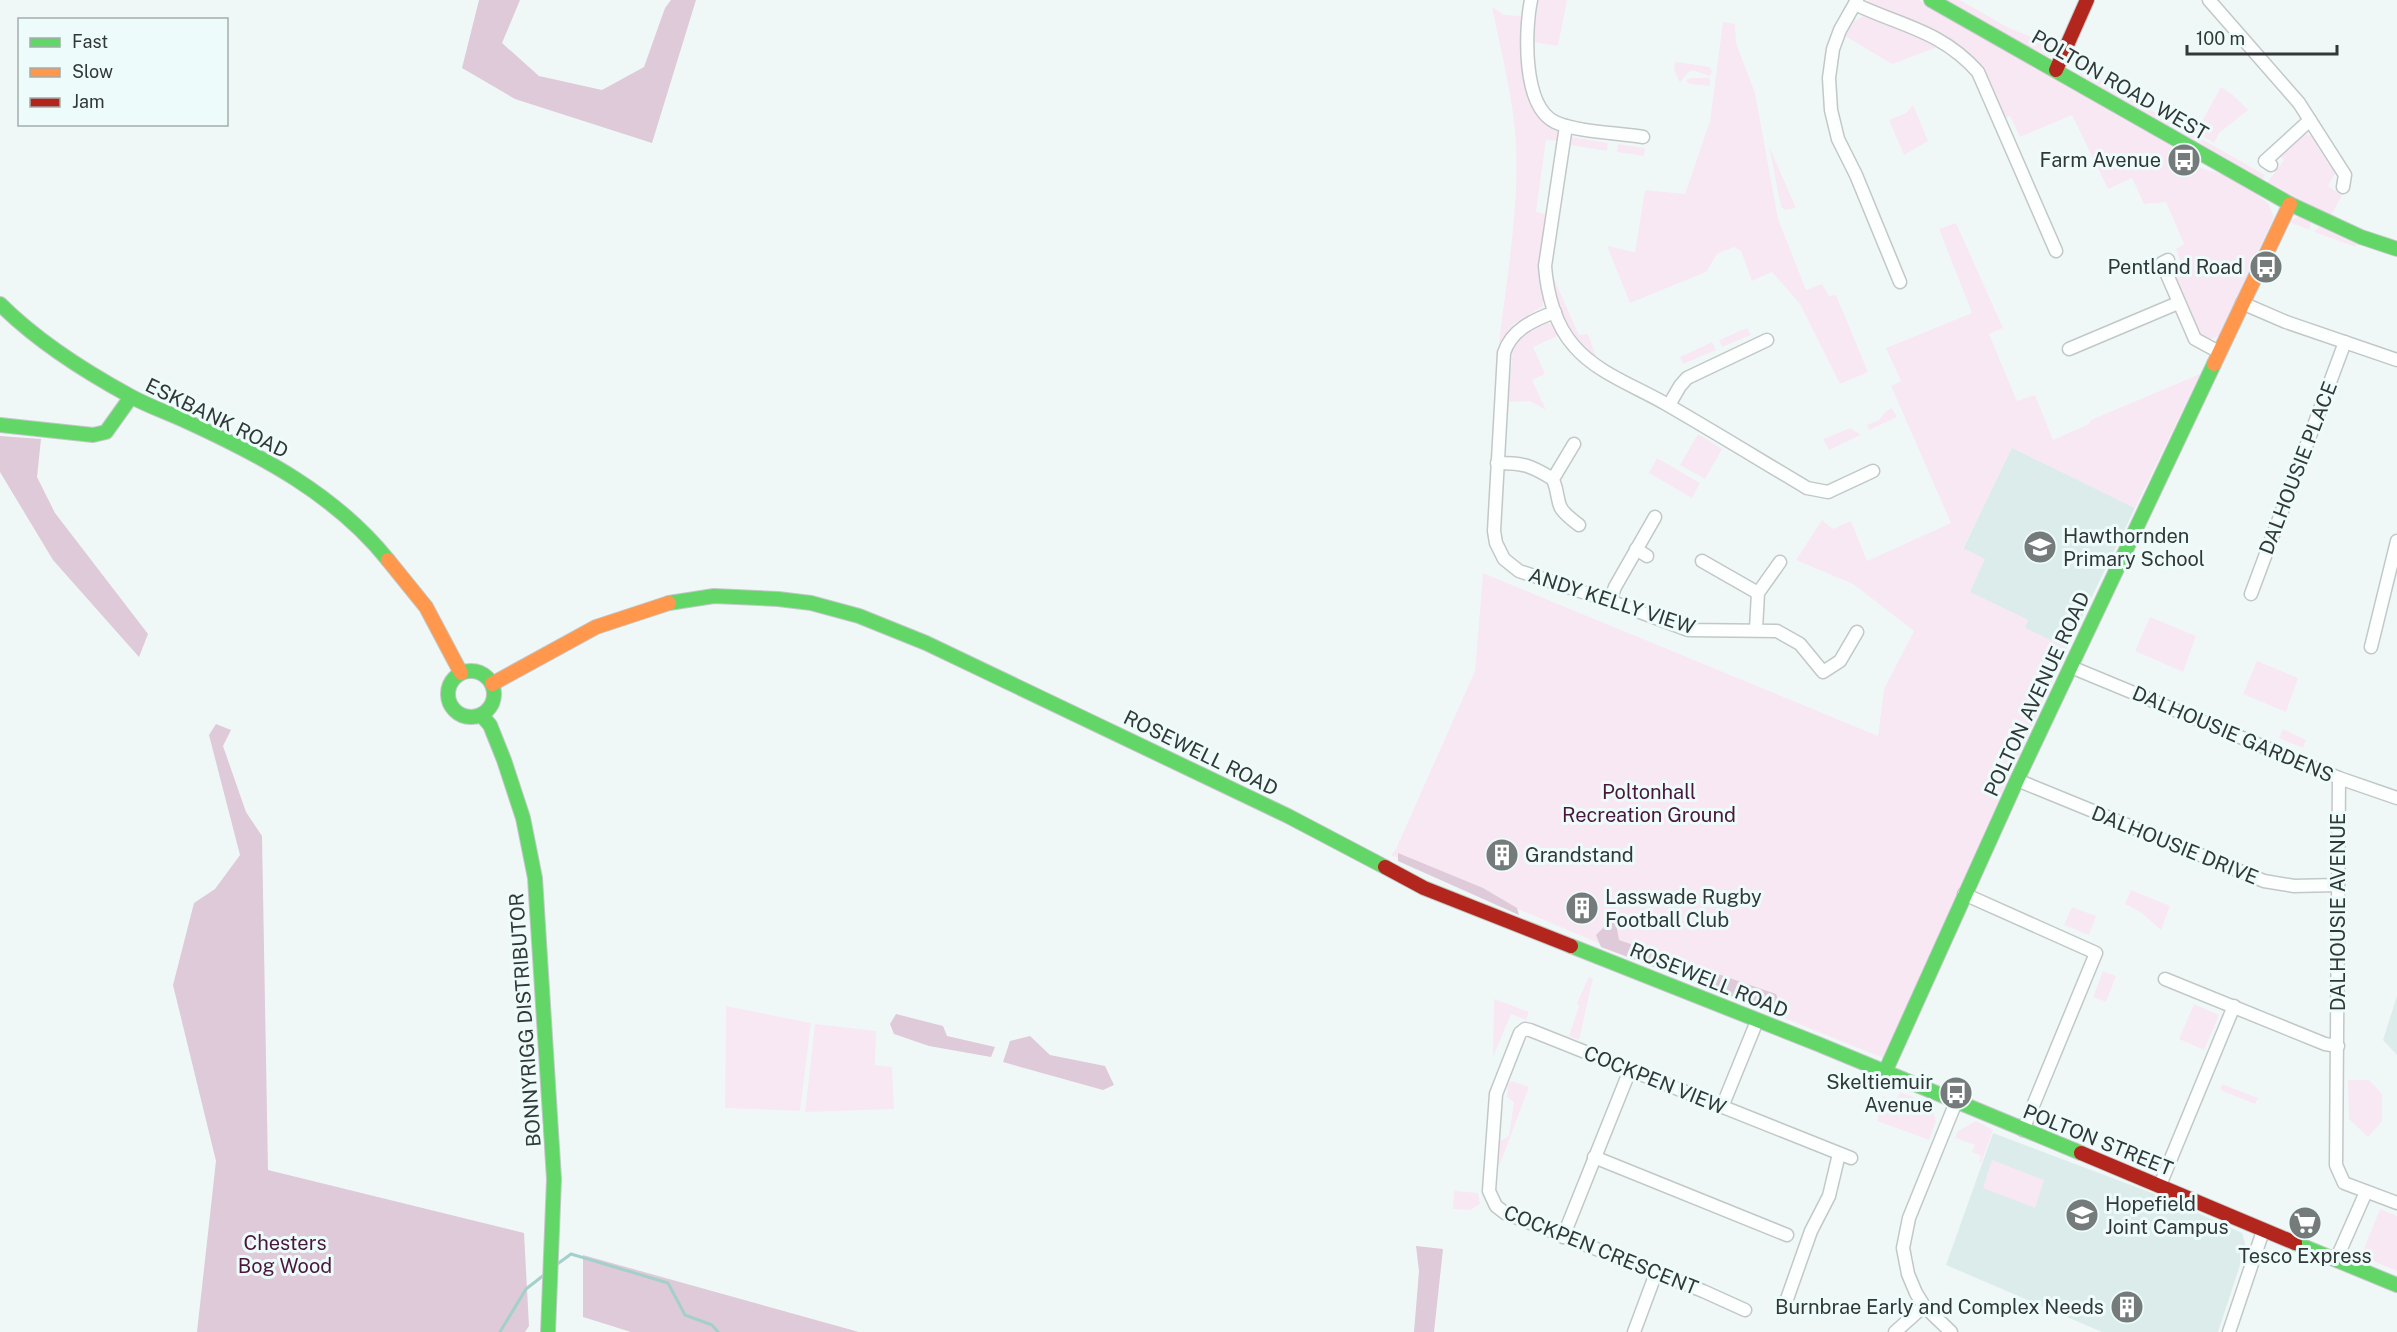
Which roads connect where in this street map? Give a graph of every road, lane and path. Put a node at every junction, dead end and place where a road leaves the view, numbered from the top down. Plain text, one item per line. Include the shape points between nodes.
1 (1531, 0) edge
2 (1931, 0) edge
3 (2087, 0) edge
4 (2209, 0) edge
5 (1856, 2) edge
6 (2056, 70) junction
7 (2310, 120) junction
8 (1566, 126) junction
9 (1643, 137) dead end
10 (2271, 165) dead end
11 (2343, 187) dead end
12 (2290, 204) junction
13 (2397, 249) edge
14 (2056, 251) dead end
15 (2168, 260) dead end
16 (1900, 282) dead end
17 (2178, 303) junction
18 (2242, 303) junction
19 (0, 304) edge
20 (1555, 312) junction
21 (1767, 340) dead end
22 (2345, 342) junction
23 (2069, 349) dead end
24 (2219, 352) junction
25 (2397, 360) edge
26 (131, 397) junction
27 (1669, 405) junction
28 (5, 426) edge
29 (1574, 444) dead end
30 (1497, 463) junction
31 (1873, 471) dead end
32 (1553, 479) junction
33 (1655, 517) dead end
34 (1579, 525) dead end
35 (2397, 541) edge
36 (1702, 561) dead end
37 (1780, 562) dead end
38 (1758, 593) junction
39 (2251, 594) dead end
40 (1610, 601) junction
41 (1756, 629) junction
42 (1857, 632) dead end
43 (2372, 646) dead end
44 (2071, 667) junction
45 (461, 673) junction
46 (492, 684) junction
47 (481, 715) junction
48 (2339, 778) junction
49 (2017, 780) junction
50 (2397, 798) edge
51 (2337, 885) junction
52 (1964, 894) junction
53 (2165, 979) dead end
54 (2234, 1006) junction
55 (1757, 1021) junction
56 (2338, 1046) junction
57 (1630, 1070) junction
58 (1885, 1072) junction
59 (1497, 1094) joint
60 (1956, 1102) junction
61 (1722, 1107) junction
62 (2023, 1130) junction
63 (1594, 1157) junction
64 (2160, 1185) junction
65 (2367, 1192) junction
66 (2397, 1203) edge
67 (2263, 1230) junction
68 (1787, 1235) dead end
69 (1563, 1237) junction
70 (2336, 1260) junction
71 (1656, 1273) junction
72 (2397, 1285) edge
73 (1787, 1299) dead end
74 (1924, 1306) junction
75 (1745, 1310) dead end
76 (548, 1332) edge
77 (1634, 1332) edge
78 (1895, 1332) edge
79 (1951, 1332) edge
80 (2229, 1332) edge

1 - 8 street via 1526,43 1531,78 1546,116
2 - 6 main road, POLTON ROAD WEST
3 - 6 main road
4 - 7 street
5 - 14 street via 1883,18 1918,28 1940,40 1978,72
5 - 16 street via 1833,49 1829,78 1831,110 1838,139 1857,175
6 - 12 main road, POLTON ROAD WEST
7 - 10 street via 2265,161
7 - 11 street via 2344,175
8 - 9 street
8 - 20 street via 1545,266 1546,288
12 - 13 main road, POLTON ROAD WEST
12 - 18 main road, POLTON AVENUE ROAD
15 - 17 street via 2162,263
17 - 23 street
17 - 24 street via 2195,339
18 - 22 street
18 - 24 main road, POLTON AVENUE ROAD
19 - 26 main road, ESKBANK ROAD via 84,369
20 - 27 street via 1568,339 1588,361
20 - 30 street, ANDY KELLY VIEW via 1518,330 1507,344
21 - 27 street via 1687,378
22 - 25 street
22 - 39 street, DALHOUSIE PLACE
24 - 44 main road, POLTON AVENUE ROAD
26 - 28 main road via 106,432 93,435
26 - 45 main road, ESKBANK ROAD via 260,457 329,501 373,542 426,607
27 - 31 street via 1807,489 1828,492
29 - 32 street
30 - 32 street via 1522,463
30 - 40 street, ANDY KELLY VIEW via 1494,531 1504,559 1519,570
32 - 34 street via 1562,513
33 - 40 street via 1642,553 1615,587
35 - 43 street
36 - 38 street
37 - 38 street
38 - 41 street
40 - 41 street, ANDY KELLY VIEW via 1688,630
41 - 42 street, ANDY KELLY VIEW via 1777,631 1800,644 1823,672 1840,661
44 - 48 street, DALHOUSIE GARDENS
44 - 49 main road, POLTON AVENUE ROAD
45 - 46 main road via 482,673
45 - 47 main road via 450,684 452,708 465,717
46 - 47 main road via 494,698
46 - 55 main road, ROSEWELL ROAD via 596,627 677,600 714,596 778,599 860,616 926,643 1288,816 1425,888
47 - 76 main road, BONNYRIGG DISTRIBUTOR via 490,724 504,760 523,818 535,878 554,1179
48 - 50 street, DALHOUSIE GARDENS
48 - 51 street, DALHOUSIE AVENUE
49 - 51 street, DALHOUSIE DRIVE via 2264,881 2294,886
49 - 52 main road, POLTON AVENUE ROAD
51 - 56 street, DALHOUSIE AVENUE
52 - 58 main road, POLTON AVENUE ROAD
52 - 62 street via 2096,953
53 - 54 street
54 - 56 street
54 - 64 street
55 - 58 main road, ROSEWELL ROAD
55 - 61 street
56 - 65 street, DALHOUSIE AVENUE via 2336,1165 2344,1183
57 - 59 street, COCKPEN VIEW via 1525,1029 1520,1033
57 - 61 street, COCKPEN VIEW
57 - 63 street
58 - 60 main road, POLTON STREET
59 - 69 street, COCKPEN CRESCENT via 1489,1191 1492,1202 1505,1213
60 - 62 main road, POLTON STREET
60 - 74 street via 1904,1234 1909,1280
61 - 73 street, COCKPEN VIEW via 1845,1156 1811,1231
62 - 64 main road, POLTON STREET
63 - 68 street
63 - 69 street
64 - 67 main road, POLTON STREET
65 - 66 street, DALHOUSIE AVENUE
65 - 70 street
67 - 70 main road, POLTON STREET
67 - 80 street
69 - 71 street, COCKPEN CRESCENT
70 - 72 main road, POLTON STREET
71 - 75 street, COCKPEN CRESCENT
71 - 77 street
74 - 78 street
74 - 79 street

